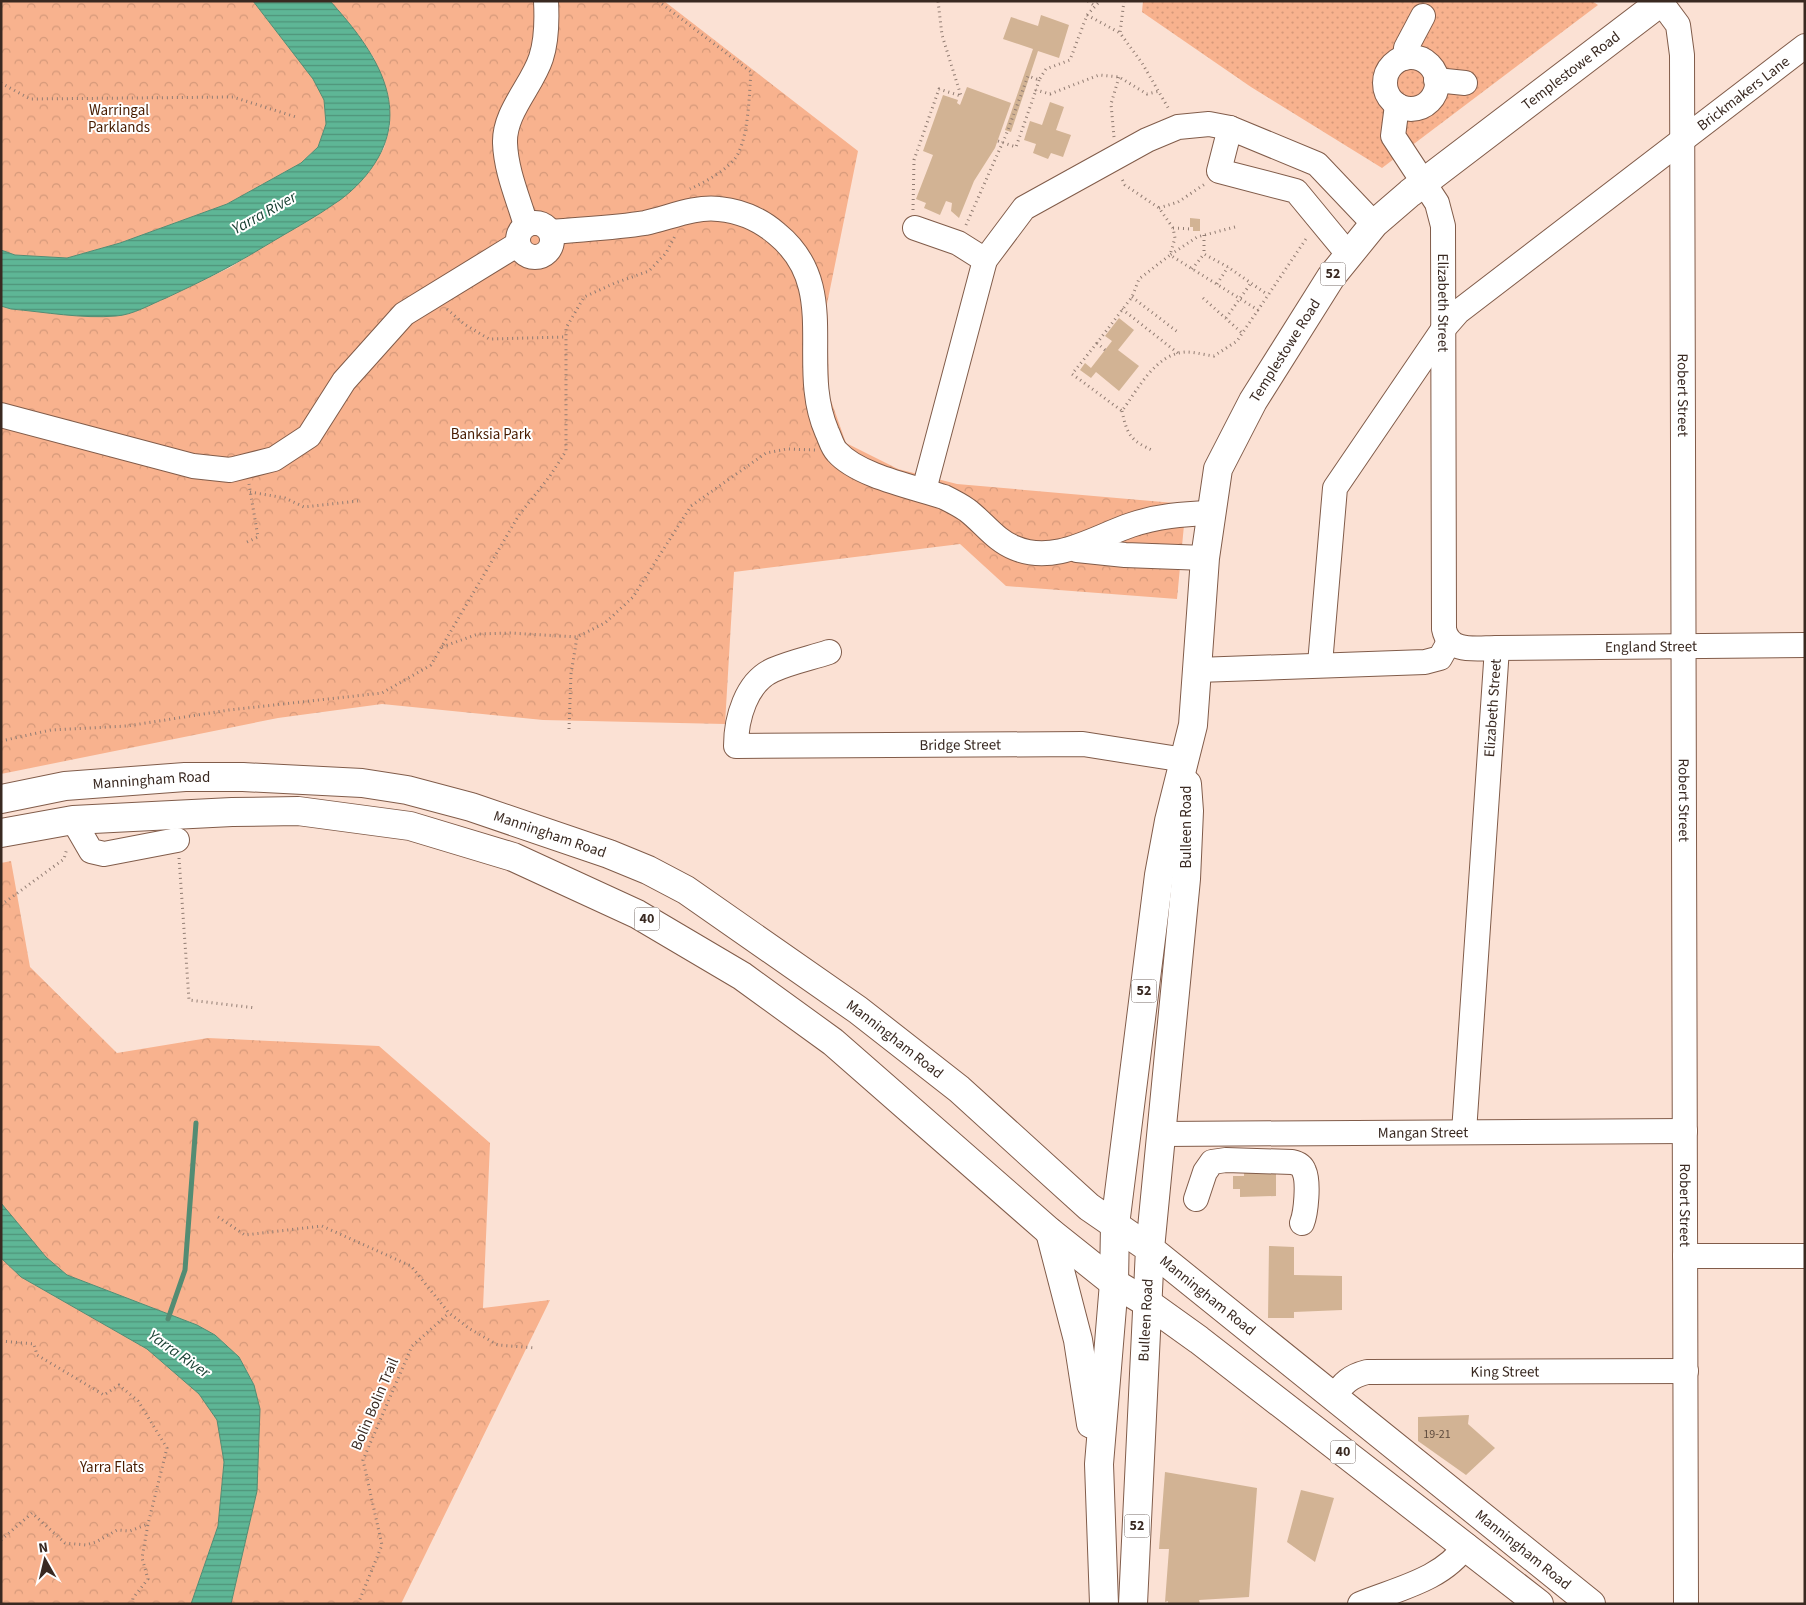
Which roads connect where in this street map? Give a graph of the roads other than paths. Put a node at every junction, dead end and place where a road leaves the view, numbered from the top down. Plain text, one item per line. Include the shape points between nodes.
1 (546, 1) edge
2 (1661, 2) edge
3 (1423, 16) dead end
4 (1805, 46) edge
5 (1405, 58) junction
6 (1436, 80) junction
7 (1465, 83) dead end
8 (1397, 105) junction
9 (1230, 128) junction
10 (1682, 141) junction
11 (1317, 164) junction
12 (1425, 182) junction
13 (1296, 191) junction
14 (1374, 224) junction
15 (915, 228) road end
16 (551, 232) junction
17 (522, 234) junction
18 (1348, 254) junction
19 (985, 260) junction
20 (1444, 328) junction
21 (1, 415) edge
22 (924, 490) junction
23 (1210, 514) junction
24 (1069, 549) junction
25 (1205, 558) junction
26 (1449, 642) junction
27 (1805, 645) edge
28 (1684, 646) junction
29 (1497, 648) junction
30 (829, 652) dead end
31 (1320, 664) junction
32 (1197, 670) junction
33 (1185, 760) junction
34 (1, 799) edge
35 (73, 820) junction
36 (1, 834) edge
37 (177, 840) road end
38 (609, 854) junction
39 (591, 892) junction
40 (1685, 1131) junction
41 (1464, 1132) junction
42 (1162, 1134) junction
43 (1200, 1204) dead end
44 (1302, 1223) dead end
45 (1115, 1225) junction
46 (1050, 1232) junction
47 (1150, 1250) junction
48 (1685, 1256) junction
49 (1805, 1256) edge
50 (1114, 1283) junction
51 (1146, 1302) junction
52 (1686, 1371) junction
53 (1335, 1397) junction
54 (1099, 1464) junction
55 (1466, 1545) junction
56 (1104, 1604) edge
57 (1133, 1604) edge
58 (1360, 1604) edge
59 (1539, 1604) edge
60 (1591, 1604) edge
61 (1686, 1604) edge

1 - 17 street via 548,24 542,58 510,117 505,141
2 - 10 street, Robert Street via 1672,15 1680,33
2 - 12 main road, Templestowe Road / 52
3 - 5 street via 1406,48
4 - 10 street, Brickmakers Lane
5 - 6 street via 1422,60 1429,65
5 - 8 street via 1392,65 1385,79 1387,94
6 - 7 street
6 - 8 street via 1433,96 1421,106 1405,108
8 - 12 street, Elizabeth Street via 1393,136
9 - 11 street
9 - 13 street via 1219,171
9 - 19 street via 1209,124 1178,127 1147,140 1024,208
10 - 20 street, Brickmakers Lane via 1458,312
10 - 28 street, Robert Street
11 - 13 street
11 - 14 street
12 - 14 main road, Templestowe Road / 52
12 - 20 street, Elizabeth Street via 1437,203 1443,226
13 - 18 street
14 - 18 main road, Templestowe Road / 52
15 - 19 street via 958,243
16 - 17 street via 543,224
16 - 17 street via 550,249 541,256 530,257 520,250
16 - 22 street via 645,223 703,209 740,213 769,227 790,244 810,277 815,318 814,378 819,414 836,452 855,466
17 - 21 street via 404,314 344,381 309,436 274,459 230,470 193,466
18 - 23 main road, Templestowe Road / 52 via 1298,326 1237,428 1218,468
19 - 22 street
20 - 26 street, Elizabeth Street via 1444,629
20 - 31 street, Brickmakers Lane via 1335,488
22 - 24 street via 968,511 1012,548 1037,553
23 - 24 street via 1154,519
23 - 25 main road, Templestowe Road / 52
24 - 25 street
25 - 32 main road, Templestowe Road / 52
26 - 29 street, Elizabeth Street via 1462,648
26 - 31 street via 1440,658 1425,662
27 - 28 street, England Street
28 - 29 street, England Street
28 - 40 street, Robert Street
29 - 41 street, Elizabeth Street
30 - 33 street, Bridge Street via 772,670 756,682 739,714 736,746 1083,744
31 - 32 street
32 - 33 main road, Templestowe Road / 52 via 1193,725
33 - 42 main road, Bulleen Road / 52 via 1189,812 1186,879
33 - 45 main road, Bulleen Road / 52 via 1168,821 1159,875
34 - 38 main road, Manningham Road / 40 via 66,786 185,776 362,783 407,790 471,807
35 - 36 main road, 40
35 - 37 street via 91,851 104,854
35 - 39 main road, 40 via 298,811 357,817 410,826 513,856
38 - 39 main road
38 - 45 main road, Manningham Road / 40 via 686,890 858,1010 959,1088 1089,1207
39 - 46 main road, 40 via 657,925 742,976 833,1042
40 - 41 street, Mangan Street
40 - 48 street, Robert Street
41 - 42 street, Mangan Street
42 - 47 main road, Bulleen Road / 52
43 - 44 street via 1205,1172 1212,1162 1292,1162 1301,1166 1305,1174 1306,1214
45 - 47 main road, Manningham Road / 40
45 - 50 main road, Bulleen Road / 52
46 - 50 main road, 40
46 - 54 main road, Bulleen Road / 52 via 1078,1340
47 - 51 main road, Bulleen Road / 52
47 - 53 main road, Manningham Road / 40
48 - 49 street
48 - 52 street, Robert Street
50 - 51 main road, 40
50 - 54 main road, Bulleen Road / 52
51 - 55 main road, 40
51 - 57 main road, Bulleen Road / 52
52 - 53 street, King Street via 1367,1372 1350,1378
52 - 61 street, Robert Street
53 - 60 main road, Manningham Road / 40
54 - 56 main road, Bulleen Road / 52
55 - 58 street via 1458,1558 1438,1573
55 - 59 main road, 40

